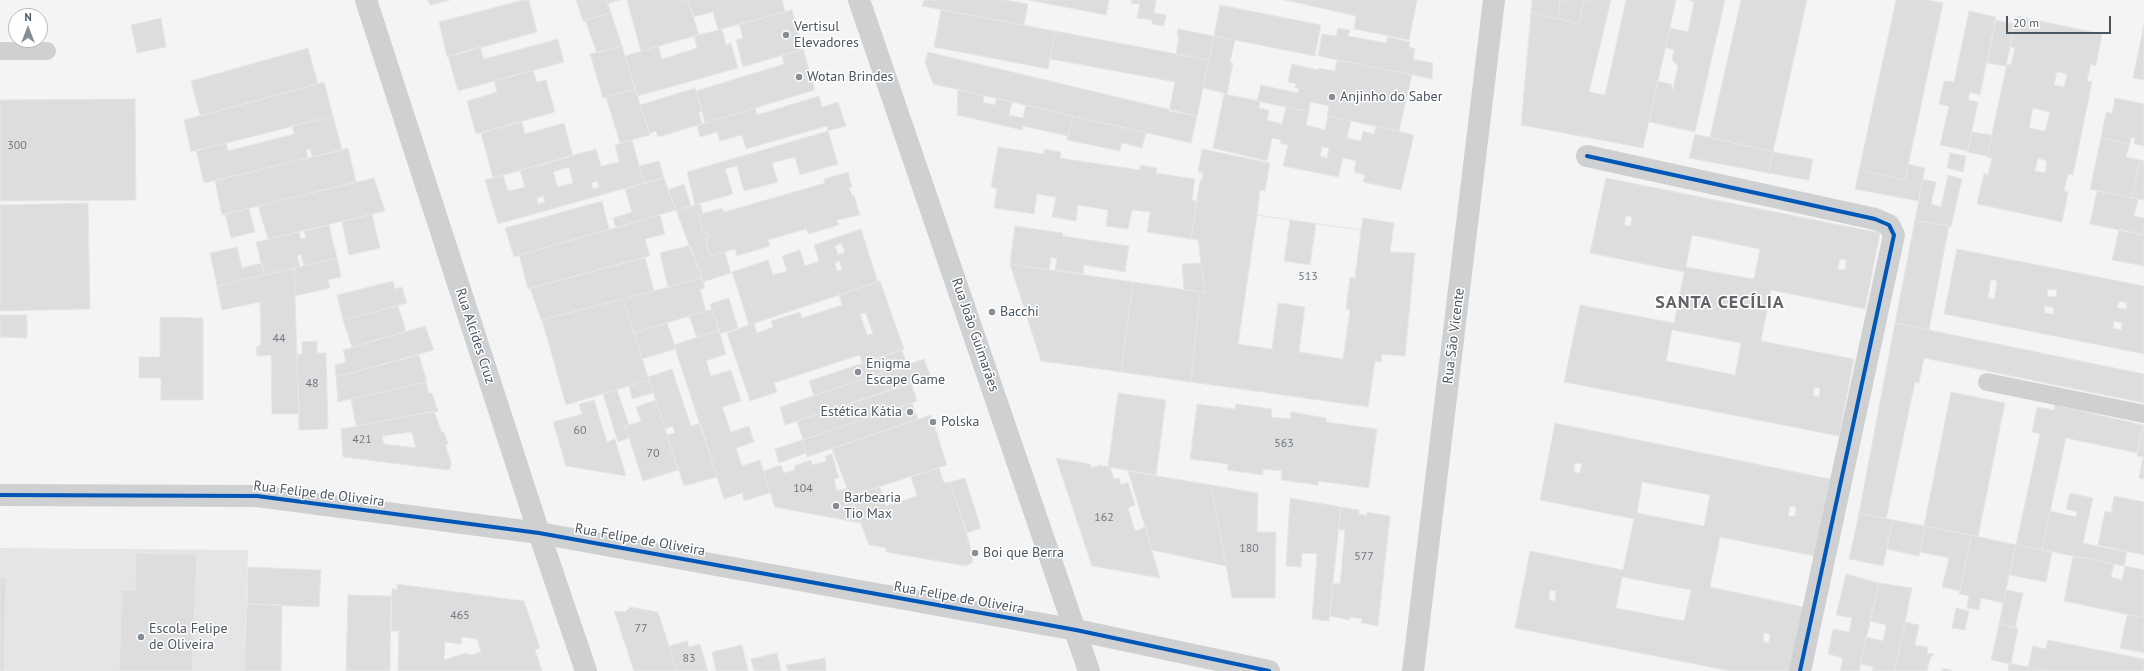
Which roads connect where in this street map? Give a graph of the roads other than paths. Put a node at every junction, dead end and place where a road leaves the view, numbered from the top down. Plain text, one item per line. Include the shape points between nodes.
1 (366, 0) edge
2 (860, 0) edge
3 (1494, 0) edge
4 (0, 51) edge
5 (48, 51) dead end
6 (1587, 156) dead end
7 (1987, 382) dead end
8 (2144, 414) edge
9 (0, 495) edge
10 (539, 533) junction
11 (1076, 630) junction
12 (586, 671) edge
13 (1089, 671) edge
14 (1269, 671) edge
15 (1414, 671) edge
16 (1800, 671) edge

1 - 10 street, Rua Alcides Cruz
2 - 11 street, Rua João Guimarães
3 - 15 street, Rua São Vicente
4 - 5 lane
6 - 16 street via 1875,219 1889,225 1894,235
7 - 8 lane
9 - 10 street, Rua Felipe de Oliveira via 258,496
10 - 11 street, Rua Felipe de Oliveira
10 - 12 street, Rua Alcides Cruz
11 - 13 street, Rua João Guimarães
11 - 14 street, Rua Felipe de Oliveira

